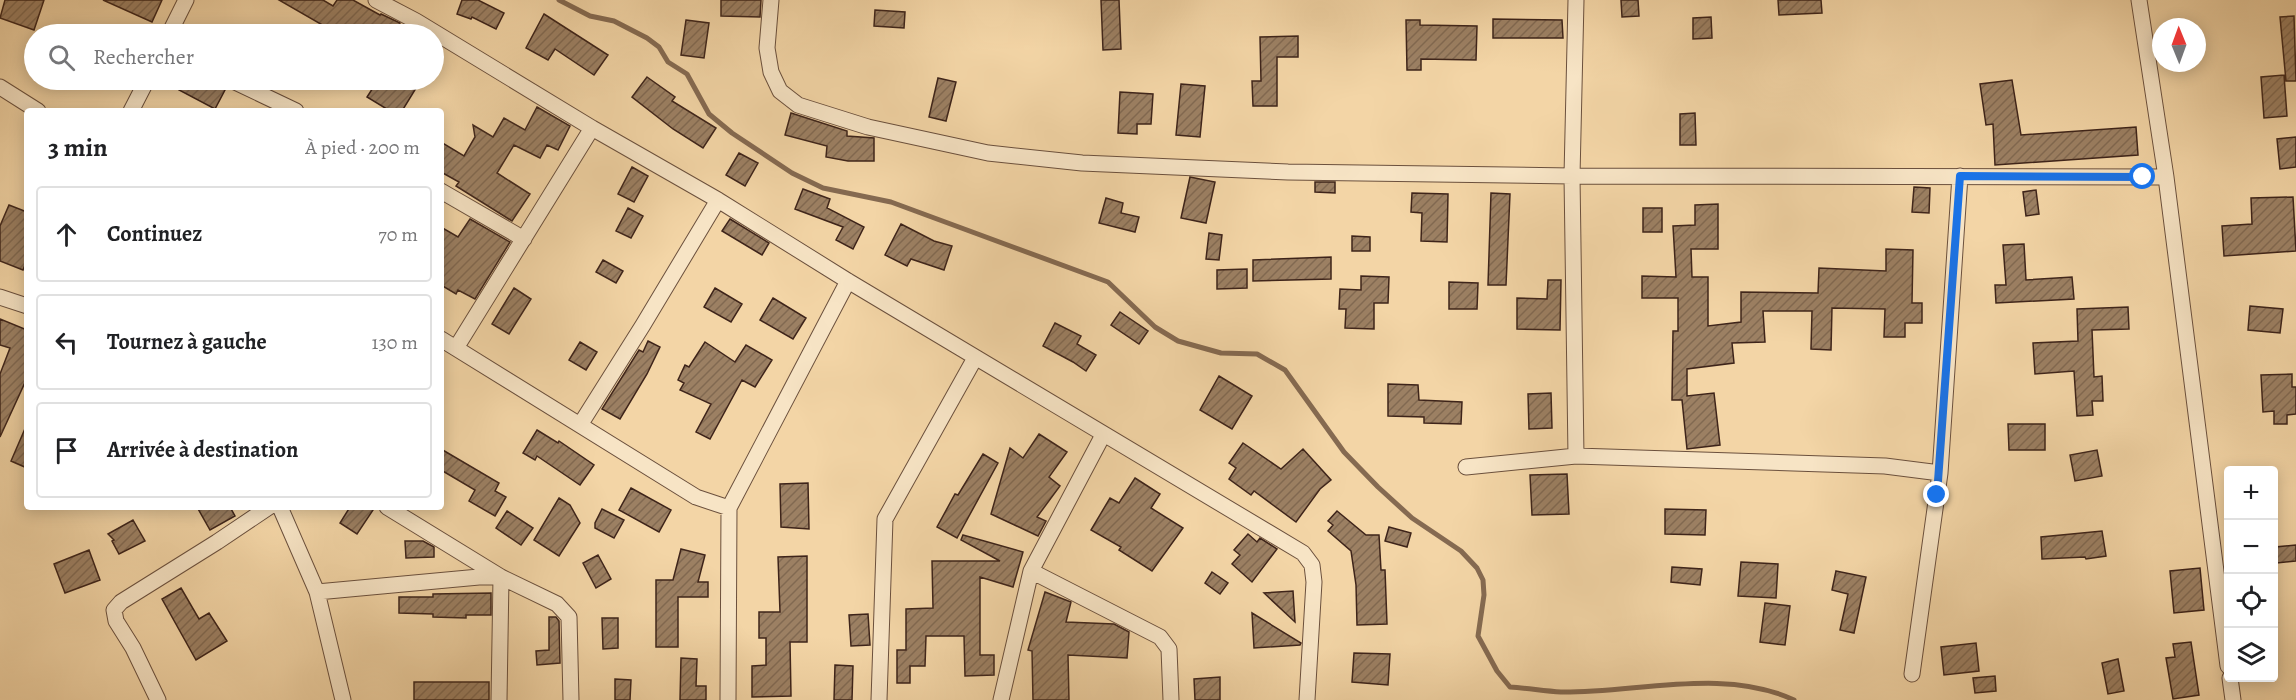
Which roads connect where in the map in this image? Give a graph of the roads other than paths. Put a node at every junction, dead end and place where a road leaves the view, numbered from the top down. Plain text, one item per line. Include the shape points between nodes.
1 (186, 0) edge
2 (376, 0) edge
3 (771, 0) edge
4 (1576, 0) edge
5 (2139, 0) edge
6 (174, 24) edge
7 (421, 24) edge
8 (444, 38) edge
9 (0, 87) edge
10 (142, 90) edge
11 (252, 90) edge
12 (33, 108) edge
13 (132, 108) edge
14 (290, 108) edge
15 (591, 128) junction
16 (1572, 176) junction
17 (1960, 176) junction
18 (2166, 177) junction
19 (444, 193) edge
20 (718, 200) junction
21 (524, 238) junction
22 (848, 281) junction
23 (0, 297) edge
24 (24, 300) edge
25 (444, 342) edge
26 (456, 348) junction
27 (975, 358) junction
28 (579, 425) junction
29 (1103, 435) junction
30 (1576, 456) junction
31 (1466, 467) dead end
32 (1940, 473) junction
33 (729, 508) junction
34 (264, 510) edge
35 (281, 510) edge
36 (392, 510) edge
37 (1031, 571) junction
38 (501, 577) junction
39 (317, 592) junction
40 (2224, 628) edge
41 (1912, 674) dead end
42 (2231, 682) edge
43 (158, 700) edge
44 (344, 700) edge
45 (499, 700) edge
46 (571, 700) edge
47 (728, 700) edge
48 (879, 700) edge
49 (1001, 700) edge
50 (1171, 700) edge
51 (1307, 700) edge
52 (2233, 700) edge

1 - 6 street
2 - 7 street
3 - 16 street via 767,48 771,72 780,91 798,105 868,127 988,153 1082,163 1288,172
4 - 16 street
5 - 18 street
8 - 15 street
9 - 12 street
10 - 13 street
11 - 14 street
15 - 20 street
15 - 21 street
16 - 17 street
16 - 30 street
17 - 18 street
17 - 32 street
18 - 40 street
19 - 21 street
20 - 22 street
20 - 28 street
21 - 26 street
22 - 27 street
22 - 33 street
23 - 24 street
25 - 26 street
26 - 28 street
27 - 29 street
27 - 48 street via 885,519
28 - 33 street via 696,497
29 - 37 street
29 - 51 street via 1303,553 1312,565 1314,582
30 - 31 street
30 - 32 street via 1885,466
32 - 41 street
33 - 47 street
34 - 43 street via 114,610 116,621 134,648
35 - 39 street
36 - 38 street
37 - 49 street
37 - 50 street via 1160,638 1169,649
38 - 39 street
38 - 45 street
38 - 46 street via 557,604 569,617
39 - 44 street
42 - 52 street

